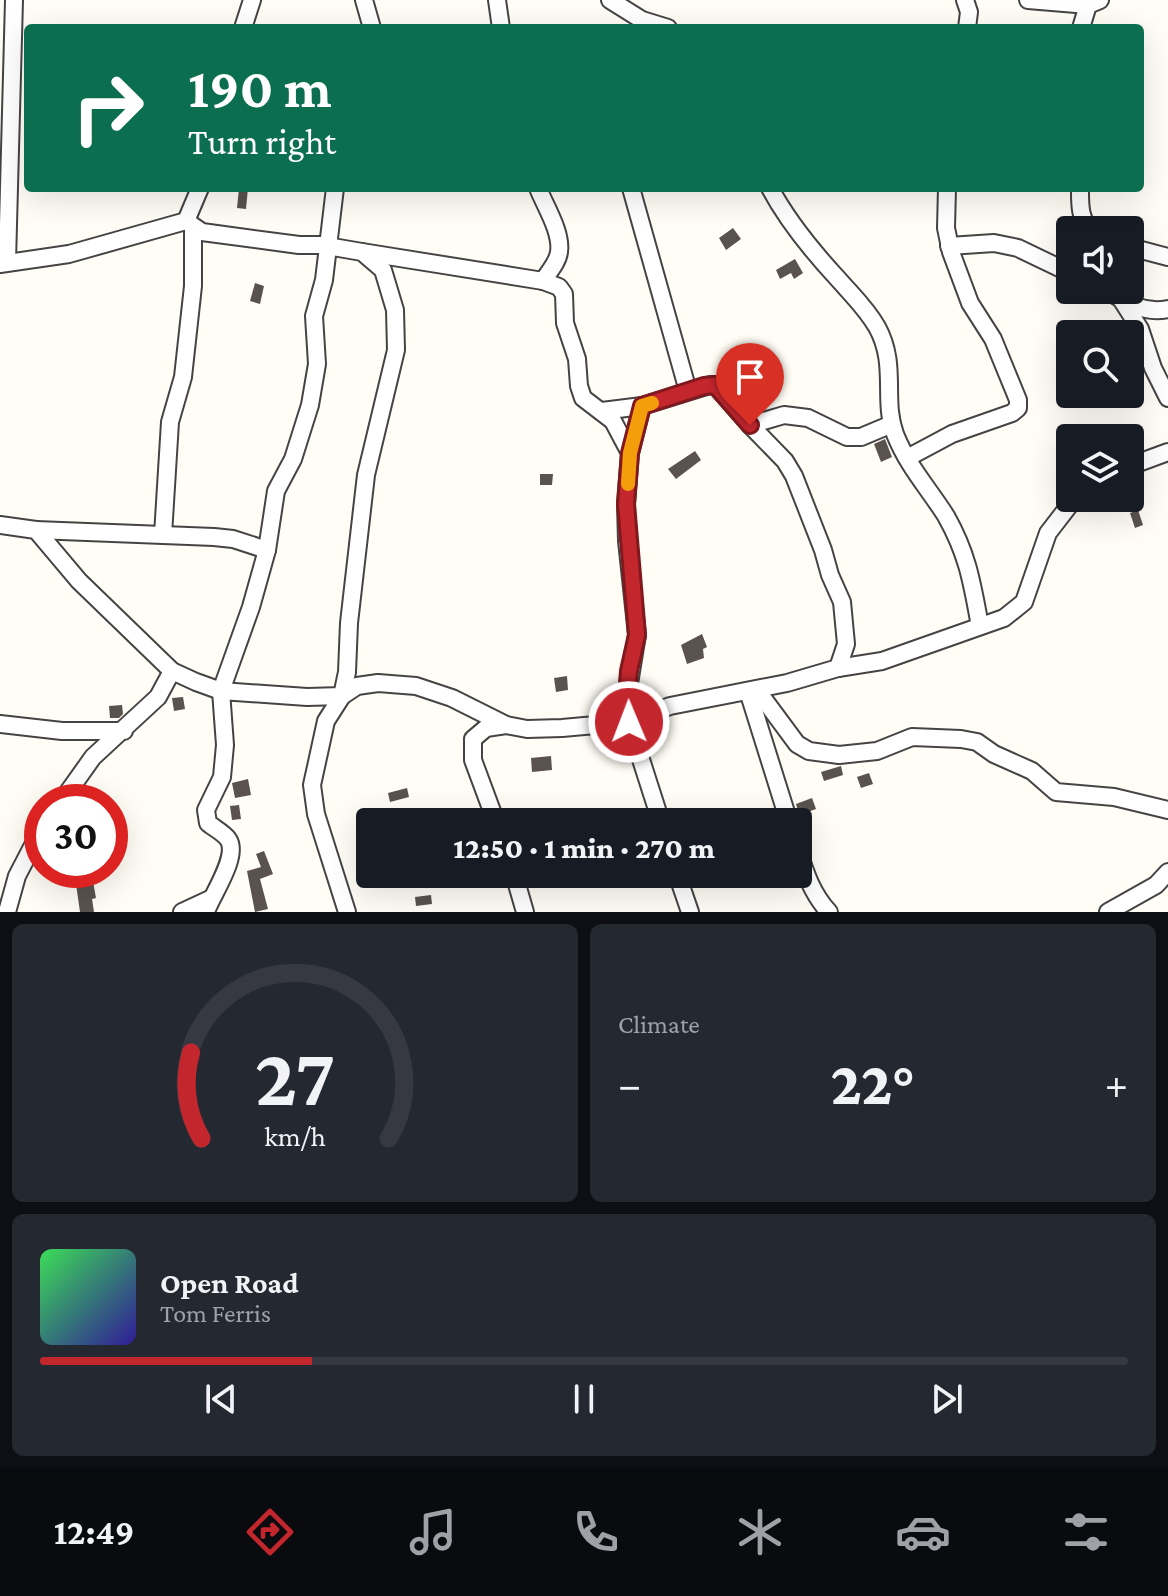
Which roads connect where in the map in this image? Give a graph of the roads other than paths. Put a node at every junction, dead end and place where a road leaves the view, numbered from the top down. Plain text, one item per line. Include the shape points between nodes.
1 (14, 0) edge
2 (252, 0) edge
3 (364, 0) edge
4 (497, 0) edge
5 (965, 0) edge
6 (1028, 0) edge
7 (1094, 2) edge
8 (616, 4) edge
9 (244, 24) edge
10 (371, 24) edge
11 (500, 24) edge
12 (622, 24) edge
13 (655, 24) edge
14 (968, 24) edge
15 (1083, 24) edge
16 (5, 157) edge
17 (199, 192) edge
18 (334, 192) edge
19 (540, 192) edge
20 (632, 192) edge
21 (772, 192) edge
22 (947, 192) edge
23 (1080, 192) edge
24 (1083, 216) edge
25 (189, 224) junction
26 (327, 246) junction
27 (949, 246) junction
28 (1144, 251) edge
29 (362, 252) junction
30 (1168, 257) edge
31 (3, 263) edge
32 (1056, 266) edge
33 (543, 281) junction
34 (1121, 304) edge
35 (1134, 304) edge
36 (1168, 309) edge
37 (688, 391) junction
38 (1168, 398) edge
39 (642, 406) junction
40 (602, 411) junction
41 (892, 424) junction
42 (750, 425) junction
43 (1168, 452) edge
44 (630, 453) junction
45 (907, 458) junction
46 (1144, 461) edge
47 (1064, 512) edge
48 (0, 525) edge
49 (36, 530) junction
50 (163, 535) junction
51 (267, 550) junction
52 (980, 626) junction
53 (838, 668) junction
54 (172, 671) junction
55 (752, 690) junction
56 (221, 691) junction
57 (342, 696) junction
58 (629, 722) junction
59 (0, 724) edge
60 (506, 725) junction
61 (124, 731) junction
62 (74, 784) edge
63 (491, 808) edge
64 (657, 808) edge
65 (785, 808) edge
66 (1168, 810) edge
67 (24, 863) edge
68 (1168, 872) edge
69 (812, 886) edge
70 (518, 888) edge
71 (682, 888) edge
72 (6, 899) edge
73 (208, 905) edge
74 (182, 912) edge
75 (347, 912) edge
76 (525, 912) edge
77 (690, 912) edge
78 (829, 912) edge
79 (1108, 912) edge

1 - 16 street
2 - 9 street
3 - 10 street
4 - 11 street
5 - 14 street
6 - 7 street
7 - 15 street
8 - 12 street
8 - 13 street
16 - 31 street
17 - 25 street
18 - 26 street
19 - 33 street via 560,251
20 - 37 street
21 - 41 street via 785,216 861,301 879,331 890,364
22 - 27 street
23 - 24 street
25 - 26 street via 202,232
25 - 31 street via 69,254
25 - 50 street via 193,286 183,377 170,422
26 - 29 street
26 - 51 street via 314,316 314,385 301,439 276,491
27 - 32 street via 994,243
27 - 45 street via 970,303 993,339 1018,408
28 - 30 street
29 - 33 street
29 - 57 street via 383,270 388,283 396,350 366,475
33 - 40 street via 564,294 579,386 583,398
34 - 38 street via 1140,329
35 - 36 street via 1152,312
37 - 39 street
37 - 42 street via 715,385
39 - 40 street
39 - 44 street
40 - 44 street
41 - 42 street via 861,437 784,415
41 - 45 street
42 - 53 street via 794,476 842,602 846,644
43 - 46 street
44 - 58 street via 627,541 637,635 629,671
45 - 52 street via 947,518 968,564
47 - 52 street via 1048,533 1024,602 1004,618
48 - 49 street
49 - 50 street
49 - 54 street via 79,581
50 - 51 street via 233,539
51 - 56 street
52 - 53 street via 882,661
53 - 55 street
54 - 56 street
54 - 61 street via 158,697
55 - 58 street via 670,706
55 - 65 street
55 - 66 street via 809,751 839,755 877,751 912,737 961,739 1032,771 1056,792 1114,797
56 - 57 street
56 - 73 street via 222,777 206,810 208,823 228,839 231,849
57 - 60 street via 357,686 378,683 416,686
57 - 75 street via 326,721 312,785
58 - 60 street via 538,729
58 - 64 street
59 - 61 street
60 - 63 street via 486,728 473,739 473,760
61 - 62 street via 93,757
67 - 72 street
68 - 79 street via 1156,885
69 - 78 street
70 - 76 street
71 - 77 street
73 - 74 street

